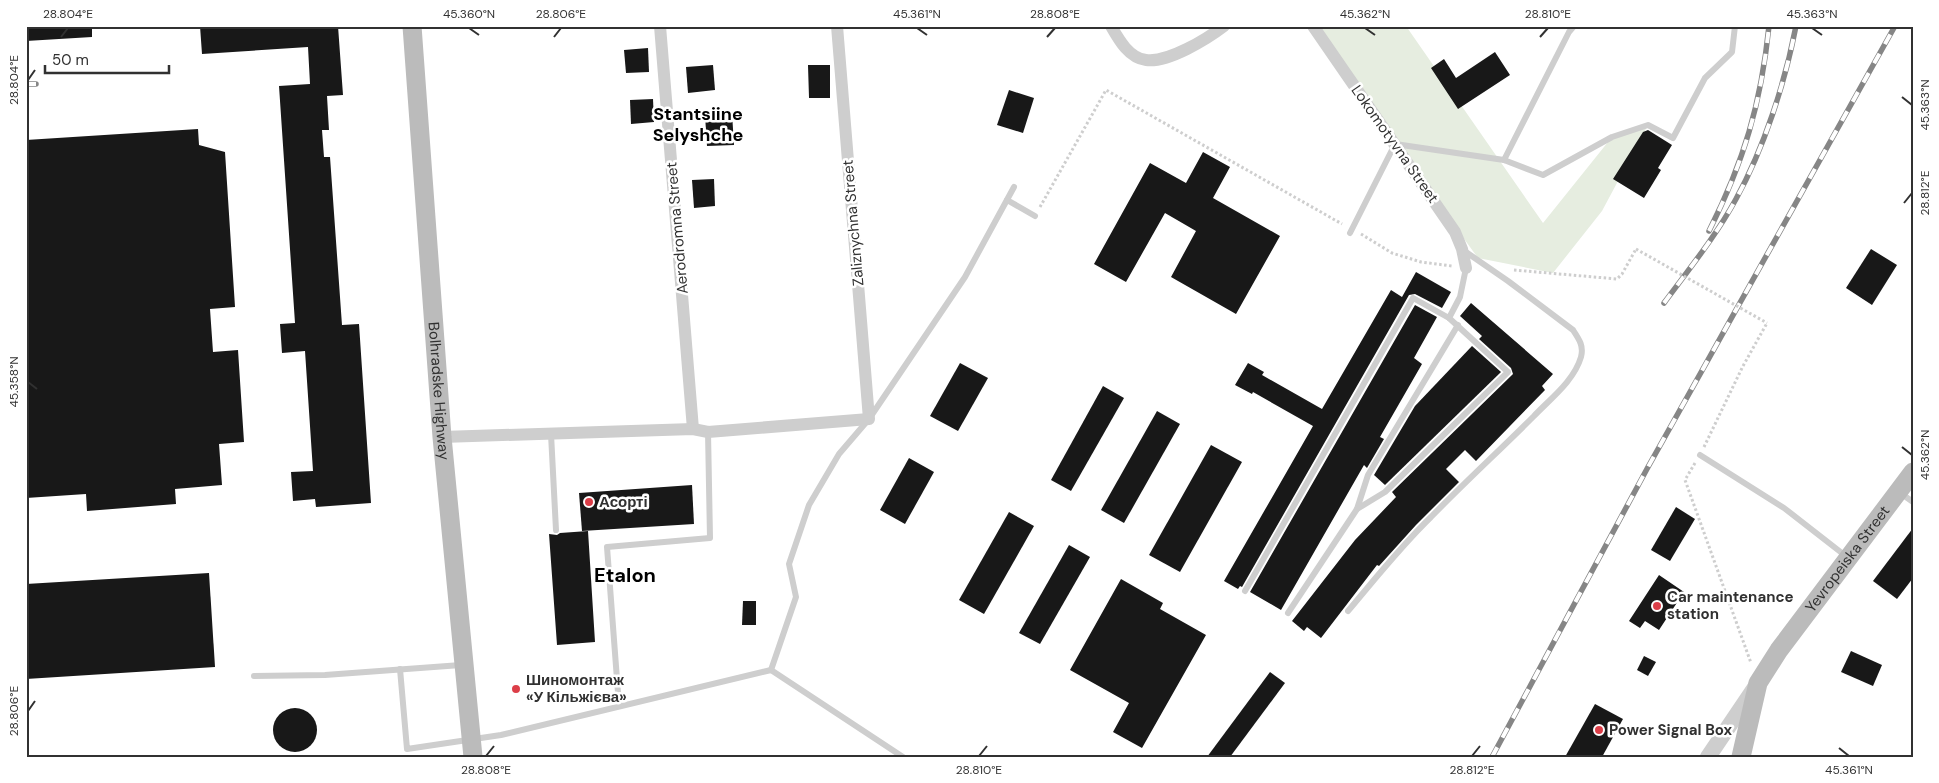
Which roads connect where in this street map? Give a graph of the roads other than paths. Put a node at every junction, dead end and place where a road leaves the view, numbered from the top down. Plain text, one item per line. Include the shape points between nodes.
1 (412, 26) edge
2 (660, 26) edge
3 (837, 26) edge
4 (1111, 26) edge
5 (1224, 26) edge
6 (1313, 26) edge
7 (1574, 26) edge
8 (1735, 26) edge
9 (1396, 144) junction
10 (1504, 160) junction
11 (1014, 187) dead end
12 (1007, 200) junction
13 (1035, 216) road end
14 (1351, 231) road end
15 (1462, 249) junction
16 (1466, 268) joint
17 (1449, 318) junction
18 (1458, 325) junction
19 (869, 419) junction
20 (693, 429) junction
21 (708, 432) junction
22 (551, 434) junction
23 (442, 437) junction
24 (1700, 455) road end
25 (1913, 472) edge
26 (1905, 497) edge
27 (1358, 509) junction
28 (556, 530) dead end
29 (1848, 558) junction
30 (1245, 591) dead end
31 (1348, 610) dead end
32 (1288, 613) dead end
33 (463, 665) junction
34 (400, 670) junction
35 (771, 670) junction
36 (254, 676) dead end
37 (1758, 683) junction
38 (619, 706) junction
39 (472, 749) edge
40 (903, 757) edge
41 (1708, 757) edge
42 (1740, 757) edge

1 - 23 main road, Bolhradske Highway
2 - 20 street, Aerodromna Street
3 - 19 street, Zaliznychna Street
4 - 5 street via 1131,53 1146,60 1187,49
6 - 9 street, Lokomotyvna Street
7 - 10 lane
8 - 10 lane via 1732,52 1705,78 1673,138 1648,125 1612,137 1543,175
9 - 10 lane
9 - 14 lane
9 - 15 street, Lokomotyvna Street via 1455,232
11 - 12 lane
12 - 13 lane
12 - 19 lane via 965,278
15 - 16 street, Lokomotyvna Street
15 - 31 lane via 1573,330 1580,340 1580,358 1574,372 1561,387 1430,517
16 - 17 lane via 1460,297
17 - 18 lane
17 - 30 lane via 1413,298
18 - 27 lane via 1368,475
18 - 27 lane via 1508,372 1386,492
19 - 21 street
19 - 35 lane via 839,454 809,506 789,564 796,598
20 - 21 street
20 - 22 street
21 - 38 lane via 710,538 607,547
22 - 23 street
22 - 28 lane
23 - 33 main road, Bolhradske Highway
24 - 29 lane via 1784,508
25 - 26 main road, Yevropeiska Street
26 - 29 main road, Yevropeiska Street
27 - 32 lane
29 - 37 main road, Yevropeiska Street
33 - 34 lane
33 - 39 main road, Bolhradske Highway
34 - 36 lane
34 - 39 lane via 407,749
35 - 38 lane
35 - 40 lane
37 - 41 street
37 - 42 main road, Yevropeiska Street
38 - 39 lane

